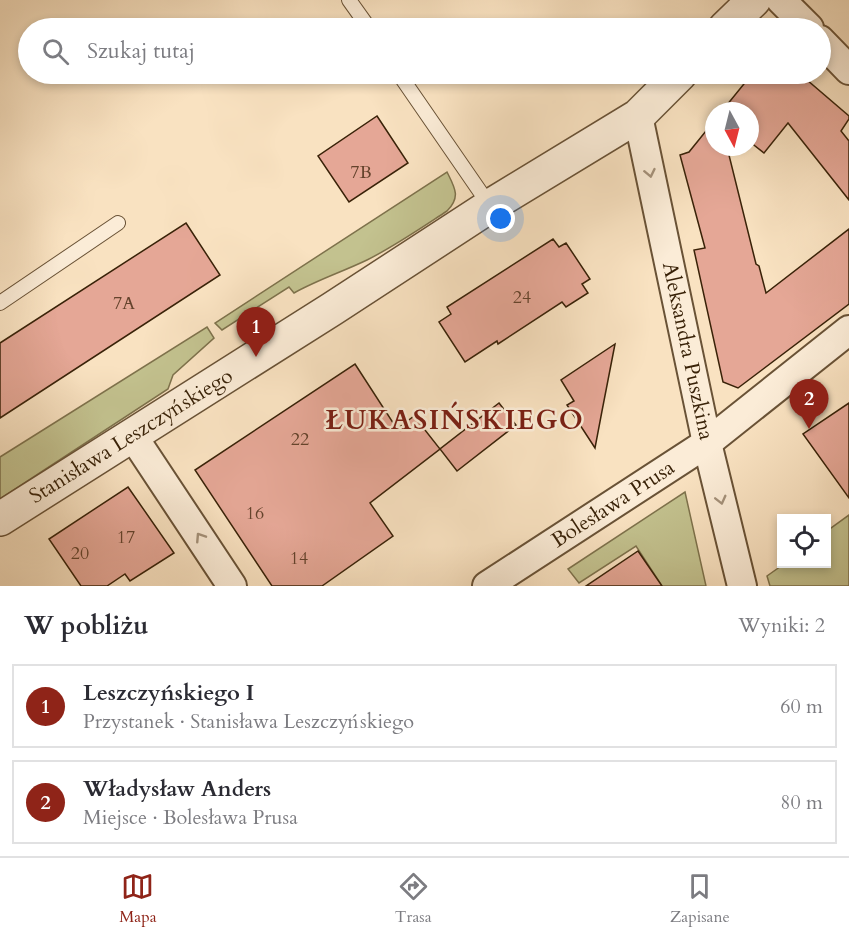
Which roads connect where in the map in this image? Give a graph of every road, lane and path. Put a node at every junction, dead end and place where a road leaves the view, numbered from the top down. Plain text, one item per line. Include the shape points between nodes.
1 (349, 0) edge
2 (754, 0) edge
3 (781, 0) edge
4 (362, 18) edge
5 (735, 18) edge
6 (799, 18) edge
7 (831, 51) edge
8 (849, 70) edge
9 (406, 84) edge
10 (670, 84) edge
11 (638, 116) junction
12 (490, 206) junction
13 (118, 223) dead end
14 (0, 303) edge
15 (849, 330) edge
16 (132, 435) junction
17 (708, 443) junction
18 (0, 519) edge
19 (232, 586) edge
20 (487, 586) edge
21 (742, 586) edge

1 - 4 lane
2 - 5 street
3 - 6 street
7 - 8 street
9 - 12 lane
10 - 11 street, Stanisława Leszczyńskiego
11 - 12 street, Stanisława Leszczyńskiego
11 -> 17 street, Aleksandra Puszkina
12 - 16 street, Stanisława Leszczyńskiego
13 - 14 lane
15 - 17 street, Bolesława Prusa
16 - 18 street, Stanisława Leszczyńskiego
19 -> 16 street
17 - 20 street, Bolesława Prusa
17 -> 21 street, Aleksandra Puszkina

